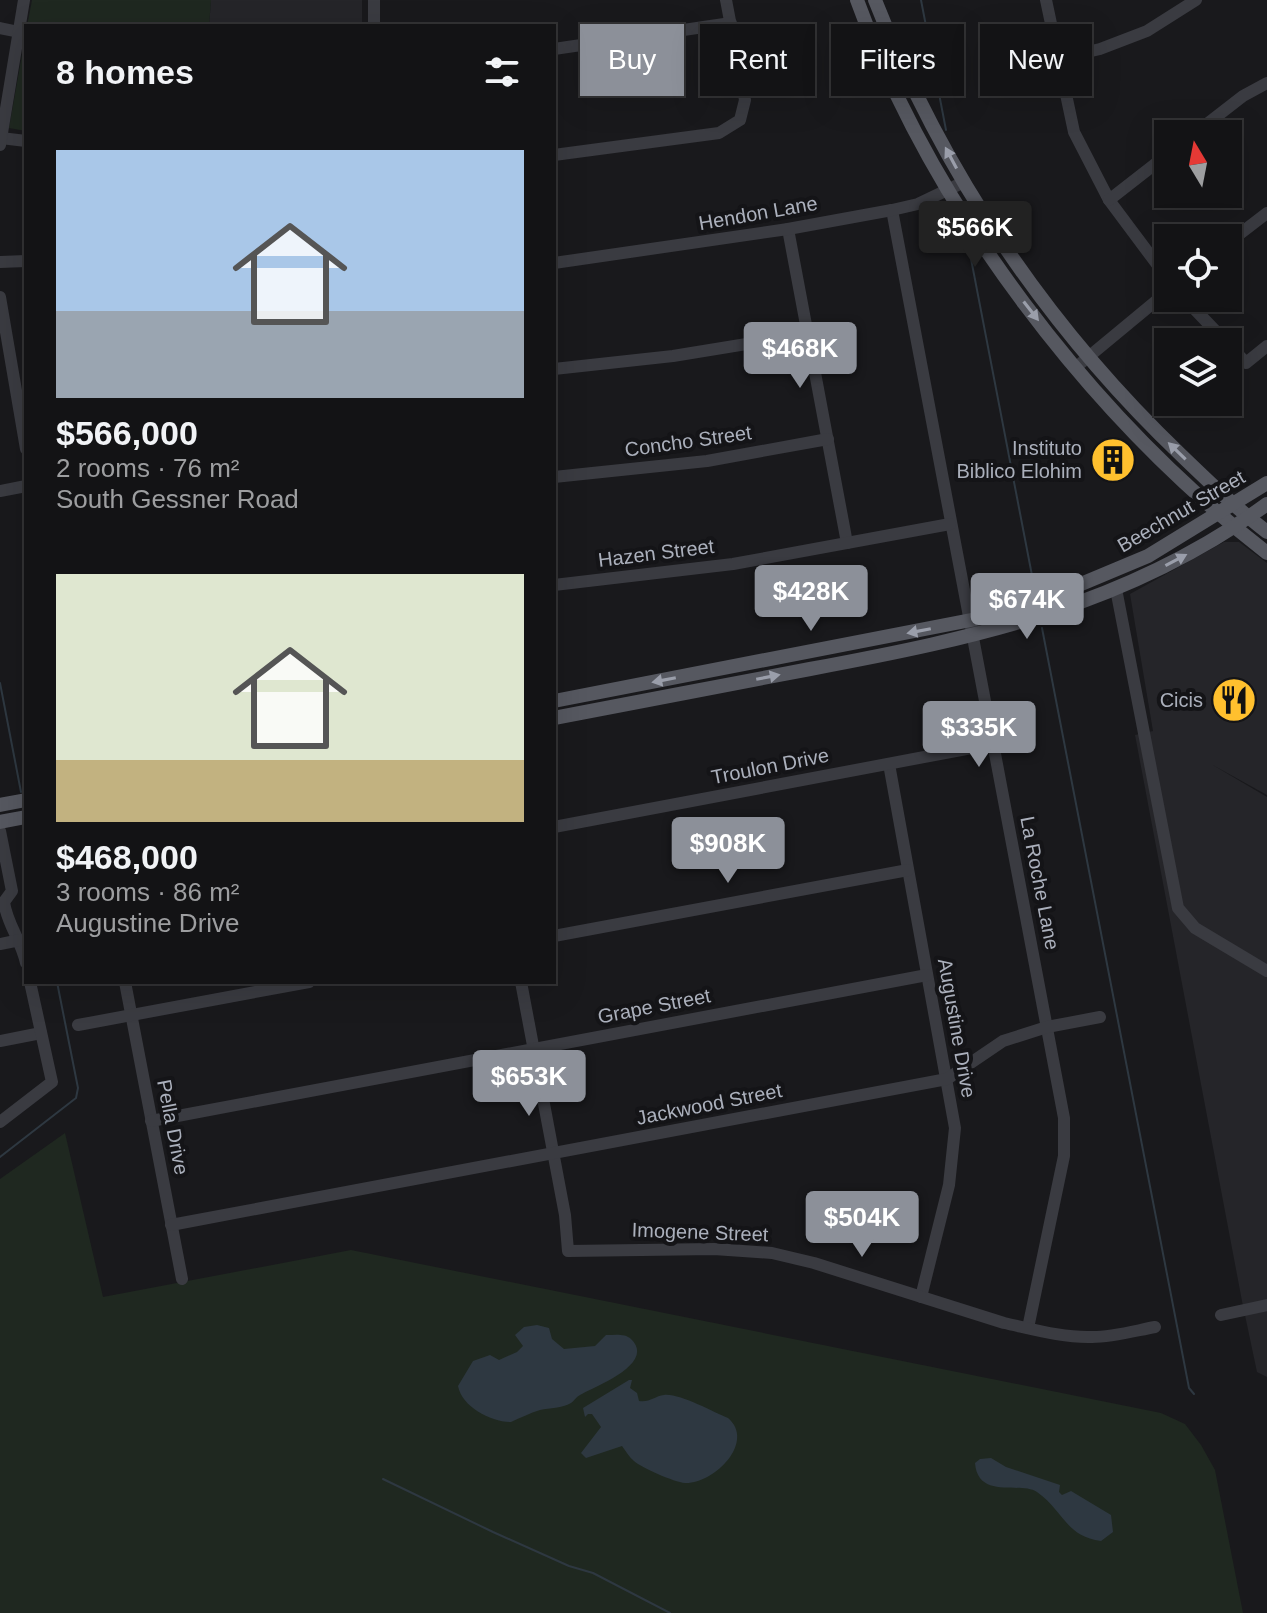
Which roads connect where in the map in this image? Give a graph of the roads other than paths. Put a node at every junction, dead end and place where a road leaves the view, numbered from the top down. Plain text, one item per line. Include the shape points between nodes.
1 (24, 0) edge
2 (374, 0) edge
3 (726, 0) edge
4 (857, 0) edge
5 (875, 0) edge
6 (1046, 0) edge
7 (1196, 0) edge
8 (731, 23) junction
9 (374, 24) edge
10 (866, 24) edge
11 (885, 24) edge
12 (1050, 24) edge
13 (0, 28) edge
14 (19, 32) junction
15 (556, 49) edge
16 (1092, 51) edge
17 (1267, 83) edge
18 (898, 96) edge
19 (918, 96) edge
20 (1066, 96) edge
21 (1212, 120) edge
22 (1, 138) edge
23 (24, 141) edge
24 (0, 145) edge
25 (556, 155) edge
26 (1154, 165) edge
27 (964, 182) junction
28 (948, 190) junction
29 (1109, 200) junction
30 (892, 210) junction
31 (1267, 213) edge
32 (788, 229) junction
33 (1242, 232) edge
34 (1154, 260) edge
35 (24, 261) edge
36 (0, 262) edge
37 (556, 263) edge
38 (0, 297) edge
39 (1154, 303) edge
40 (1197, 312) edge
41 (1213, 328) edge
42 (808, 334) junction
43 (1267, 346) edge
44 (1088, 357) junction
45 (1242, 359) edge
46 (1075, 368) junction
47 (556, 369) edge
48 (20, 378) edge
49 (24, 425) edge
50 (828, 439) junction
51 (556, 477) edge
52 (1267, 483) edge
53 (24, 486) edge
54 (0, 491) edge
55 (1267, 504) edge
56 (1234, 505) junction
57 (1219, 514) junction
58 (1248, 518) junction
59 (950, 524) junction
60 (1234, 527) junction
61 (1267, 532) edge
62 (847, 543) junction
63 (1267, 553) edge
64 (556, 585) edge
65 (1116, 589) junction
66 (971, 629) junction
67 (812, 652) junction
68 (815, 668) junction
69 (633, 686) junction
70 (556, 701) edge
71 (636, 702) junction
72 (556, 718) edge
73 (993, 744) junction
74 (889, 764) junction
75 (24, 800) edge
76 (0, 805) edge
77 (24, 817) edge
78 (0, 822) edge
79 (556, 827) edge
80 (0, 831) edge
81 (4, 868) edge
82 (908, 870) junction
83 (3, 919) edge
84 (556, 936) edge
85 (20, 940) junction
86 (0, 944) edge
87 (24, 955) edge
88 (1267, 971) edge
89 (927, 975) junction
90 (30, 984) edge
91 (125, 984) edge
92 (298, 984) edge
93 (521, 984) edge
94 (131, 1015) junction
95 (1100, 1017) dead end
96 (78, 1025) dead end
97 (1047, 1027) junction
98 (41, 1033) junction
99 (0, 1041) edge
100 (534, 1049) junction
101 (947, 1079) junction
102 (151, 1121) junction
103 (0, 1122) edge
104 (554, 1154) junction
105 (171, 1225) junction
106 (182, 1279) dead end
107 (921, 1297) junction
108 (1267, 1305) edge
109 (1221, 1315) dead end
110 (1155, 1327) dead end
111 (1028, 1328) junction

1 - 14 street
2 - 9 street
3 - 8 street
4 - 10 main road
5 - 11 main road
6 - 12 street
7 - 16 street via 1147,31
8 - 15 street
8 - 25 street via 745,100 740,120 719,133
13 - 14 street
14 - 22 street
17 - 21 street
18 - 28 main road
27 -> 19 main road
20 - 29 street via 1074,132
22 - 23 street
22 - 24 street
26 - 29 street
27 - 28 street, Hendon Lane
27 - 44 main road via 1017,266
28 - 30 street, Hendon Lane
28 -> 46 main road via 990,257
29 - 34 street
30 - 32 street, Hendon Lane
30 - 59 street, La Roche Lane
31 - 33 street
32 - 37 street, Hendon Lane
32 - 42 street
35 - 36 street
38 - 48 street
39 - 44 street
40 - 41 street
42 - 47 street
42 - 50 street
43 - 45 street via 1246,363
44 - 46 street
56 -> 44 main road
46 - 57 main road
48 - 49 street
50 - 51 street, Concho Street via 707,461
50 - 62 street
52 - 56 main road, Beechnut Street
53 - 54 street
55 - 58 main road, Beechnut Street
56 - 57 main road, Beechnut Street
56 - 58 main road
57 - 60 main road
57 - 66 main road, Beechnut Street via 1148,556
58 - 60 main road, Beechnut Street
58 - 61 main road
59 - 62 street, Hazen Street
59 - 66 street, La Roche Lane
60 - 63 main road
65 -> 60 main road, Beechnut Street
62 - 64 street, Hazen Street via 733,564
65 - 66 main road, Beechnut Street via 1026,622
65 - 88 street via 1178,908 1195,928
66 -> 67 main road, Beechnut Street
66 - 68 main road, Beechnut Street
66 - 73 street, La Roche Lane
67 - 68 main road
67 -> 69 main road, Beechnut Street
71 -> 68 main road, Beechnut Street
69 - 70 main road, Beechnut Street
69 - 71 main road
71 - 72 main road, Beechnut Street
73 - 74 street, Troulon Drive
73 - 97 street, La Roche Lane
74 - 79 street, Troulon Drive
74 - 82 street, Augustine Drive
75 - 76 main road
77 - 78 main road
80 - 81 street
81 - 83 street via 12,891 4,902
82 - 84 street
82 - 89 street, Augustine Drive
83 - 85 street
85 - 86 street
85 - 87 street
89 - 100 street, Grape Street
89 - 101 street, Augustine Drive
90 - 98 street
91 - 94 street, Pella Drive
92 - 94 street
93 - 100 street
94 - 96 street
94 - 102 street, Pella Drive
95 - 97 street, Jackwood Street
97 - 101 street, Jackwood Street via 1000,1042
97 - 111 street, La Roche Lane via 1066,1139
98 - 99 street
98 - 103 street via 52,1082
100 - 102 street, Grape Street
100 - 104 street
101 - 104 street, Jackwood Street
101 - 107 street, Augustine Drive via 956,1140
102 - 105 street, Pella Drive
104 - 105 street, Jackwood Street
104 - 107 street, Imogene Street via 568,1251 772,1253
105 - 106 street, Pella Drive
107 - 111 street, Imogene Street
108 - 109 street
110 - 111 street, Imogene Street via 1089,1337

